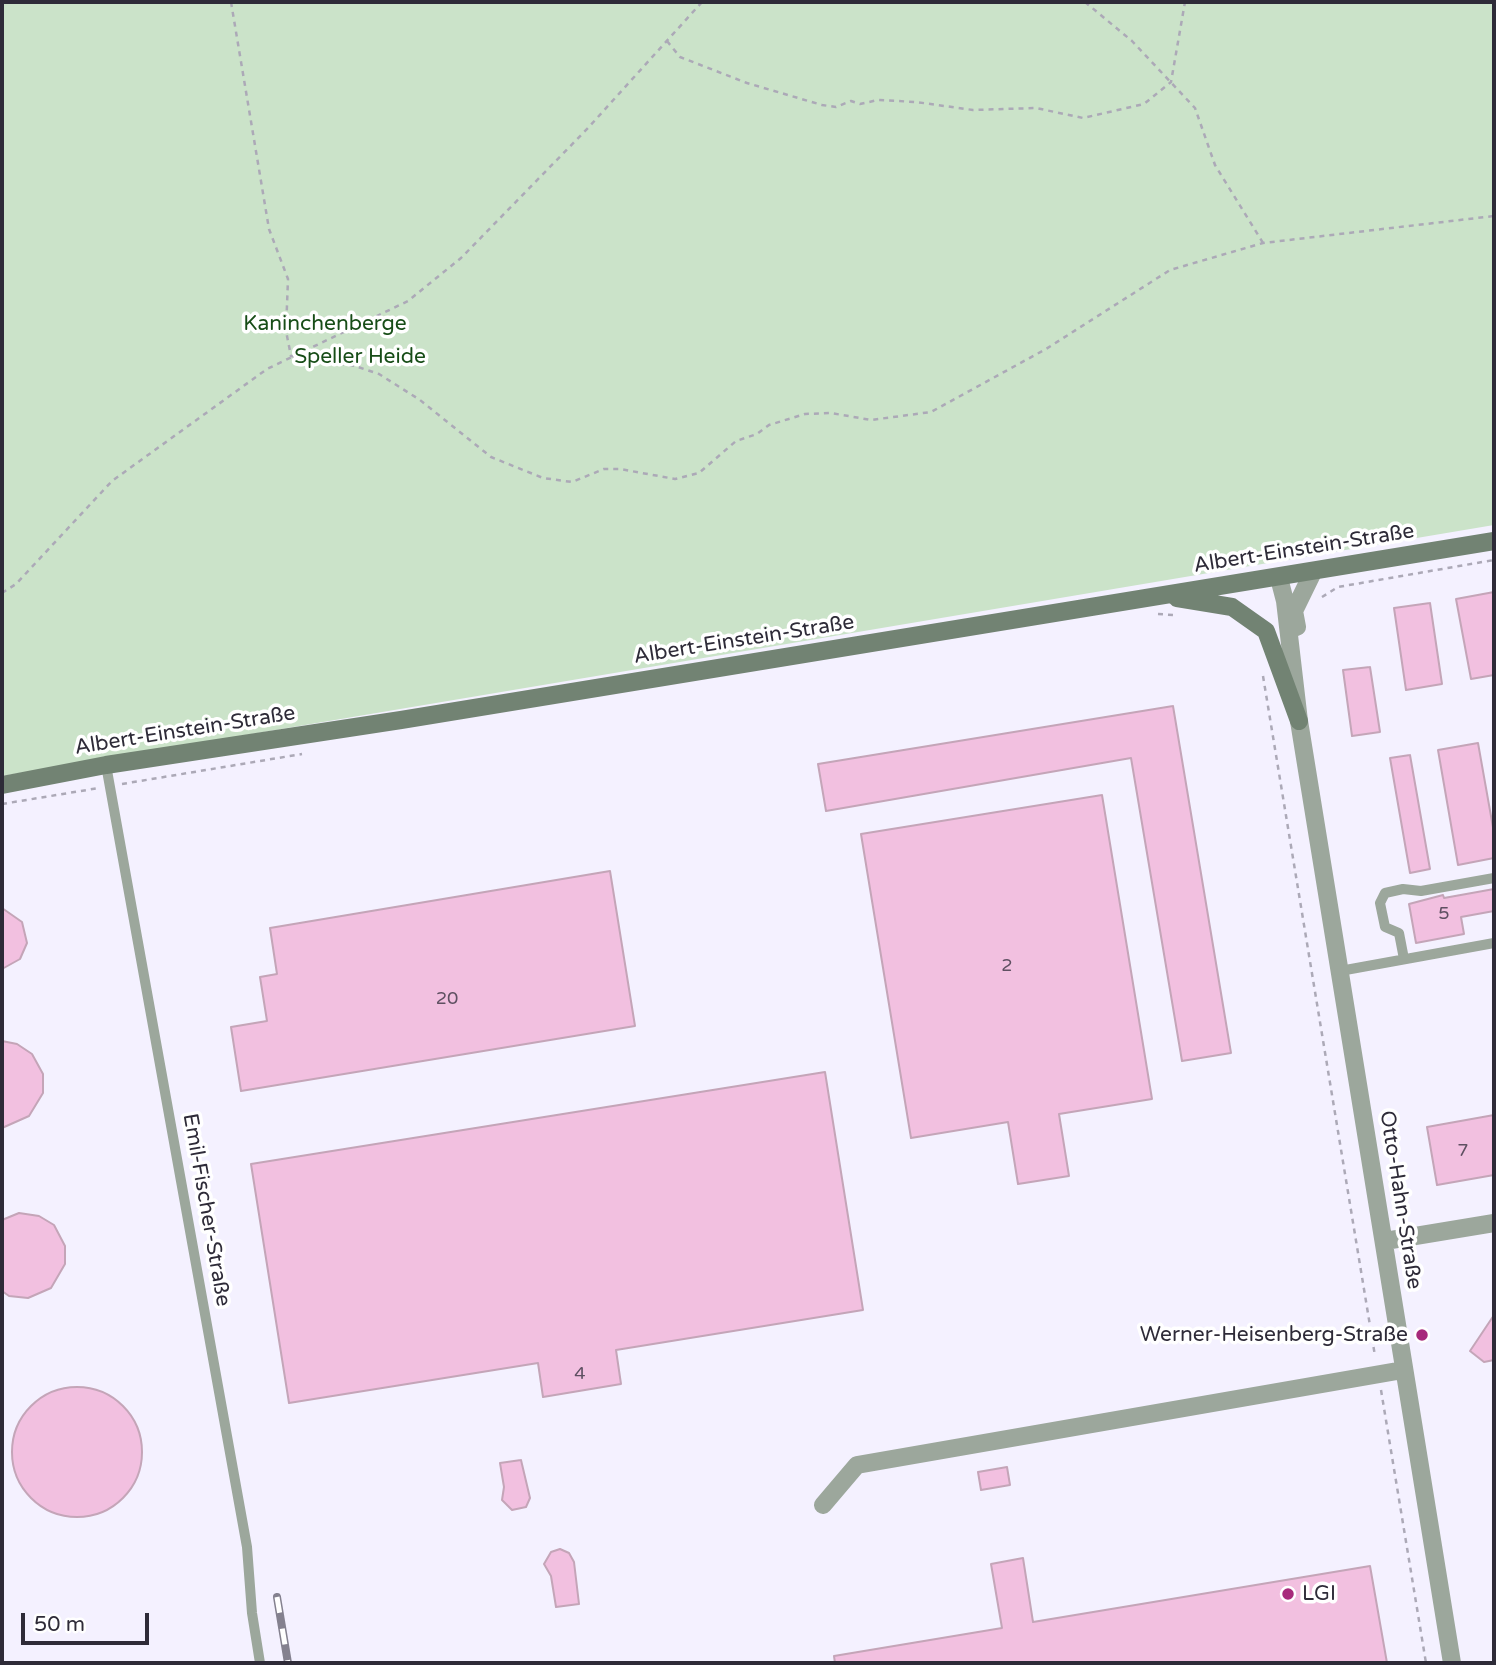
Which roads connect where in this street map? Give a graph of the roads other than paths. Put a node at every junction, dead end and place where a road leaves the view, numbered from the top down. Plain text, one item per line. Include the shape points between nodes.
1 (1494, 541) edge
2 (1313, 572) junction
3 (1279, 578) junction
4 (1160, 595) junction
5 (1299, 721) junction
6 (1303, 744) junction
7 (106, 765) junction
8 (2, 785) edge
9 (1494, 878) edge
10 (1494, 943) edge
11 (1404, 959) junction
12 (1340, 971) junction
13 (1494, 1223) edge
14 (1385, 1241) junction
15 (1403, 1370) junction
16 (823, 1505) dead end
17 (260, 1663) edge
18 (1452, 1663) edge

1 - 2 main road, Albert-Einstein-Straße
2 - 3 main road, Albert-Einstein-Straße
2 - 6 street, Otto-Hahn-Straße via 1294,611 1309,717
3 - 4 main road, Albert-Einstein-Straße
3 - 5 street, Otto-Hahn-Straße
4 - 5 main road via 1232,607 1266,631
4 - 7 main road, Albert-Einstein-Straße
5 - 6 street, Otto-Hahn-Straße
6 - 12 street, Otto-Hahn-Straße
7 - 8 main road, Albert-Einstein-Straße
7 - 17 lane, Emil-Fischer-Straße via 247,1547
9 - 11 lane via 1385,893 1380,904 1385,927 1399,933
10 - 11 lane
11 - 12 lane
12 - 14 street, Otto-Hahn-Straße
13 - 14 street
14 - 15 street, Otto-Hahn-Straße
15 - 16 street via 857,1465
15 - 18 street, Otto-Hahn-Straße

